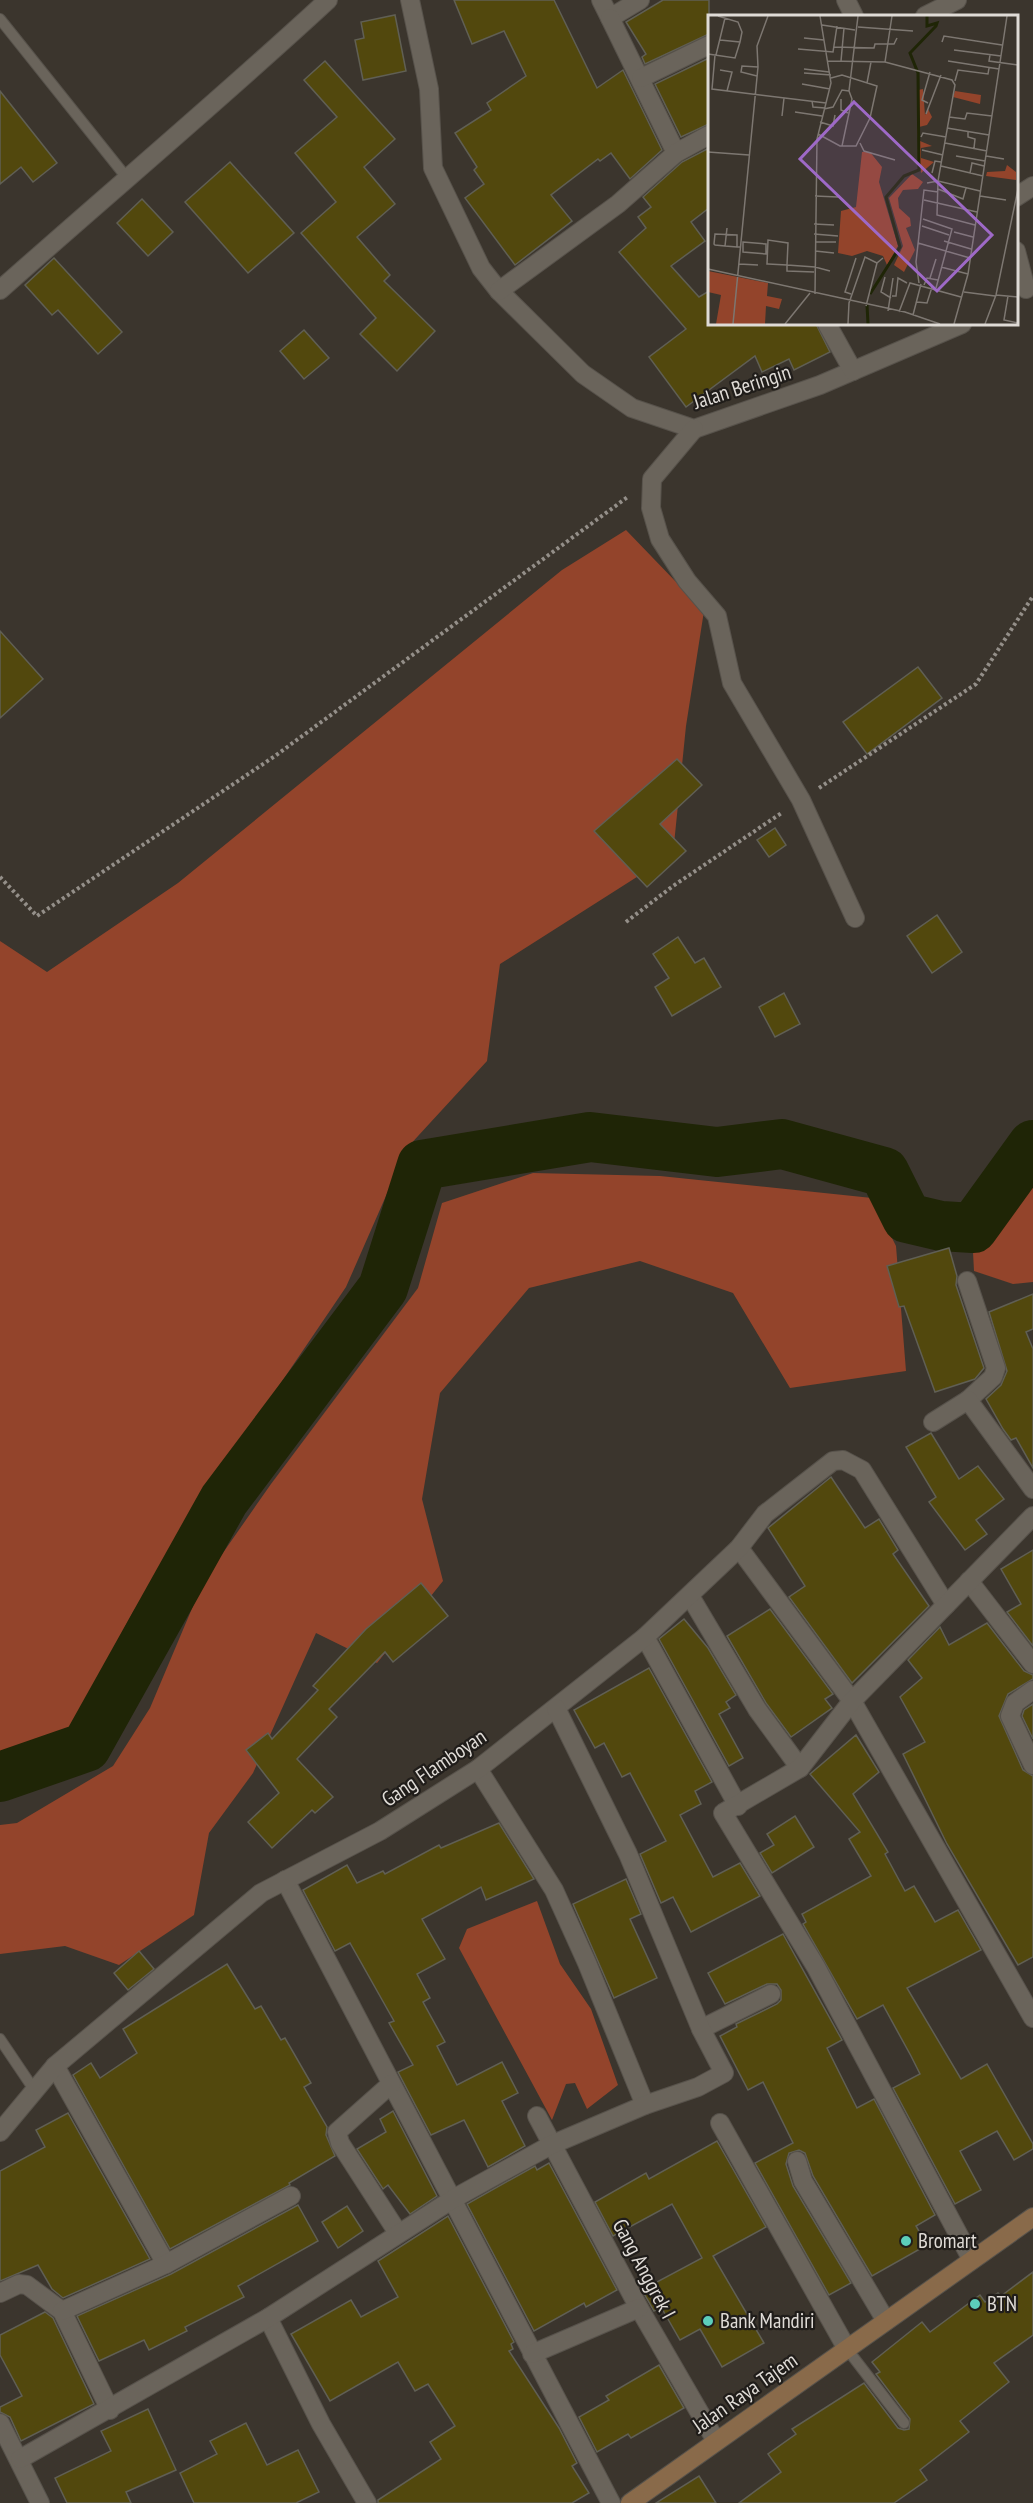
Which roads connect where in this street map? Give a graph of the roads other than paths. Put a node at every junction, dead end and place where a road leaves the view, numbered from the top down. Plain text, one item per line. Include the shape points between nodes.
1 (328, 0) edge
2 (410, 0) edge
3 (601, 0) edge
4 (640, 0) edge
5 (846, 0) edge
6 (957, 0) edge
7 (854, 15) edge
8 (927, 15) edge
9 (610, 18) junction
10 (0, 19) edge
11 (708, 45) edge
12 (641, 78) junction
13 (708, 136) edge
14 (676, 153) junction
15 (127, 178) junction
16 (1033, 186) edge
17 (1018, 196) edge
18 (1018, 256) edge
19 (0, 290) edge
20 (1025, 290) edge
21 (499, 291) junction
22 (828, 326) edge
23 (956, 326) edge
24 (853, 371) junction
25 (694, 429) junction
26 (855, 918) dead end
27 (967, 1281) dead end
28 (968, 1400) junction
29 (933, 1422) dead end
30 (1033, 1490) edge
31 (1033, 1516) edge
32 (739, 1548) junction
33 (969, 1581) junction
34 (690, 1596) junction
35 (946, 1605) junction
36 (645, 1637) junction
37 (1033, 1664) edge
38 (1033, 1690) edge
39 (852, 1701) junction
40 (556, 1708) junction
41 (1033, 1765) edge
42 (800, 1768) junction
43 (478, 1769) junction
44 (738, 1806) junction
45 (285, 1880) junction
46 (771, 1994) dead end
47 (1033, 2018) edge
48 (701, 2029) junction
49 (0, 2039) edge
50 (55, 2066) junction
51 (392, 2084) junction
52 (35, 2091) junction
53 (645, 2105) junction
54 (537, 2116) dead end
55 (720, 2123) dead end
56 (0, 2132) edge
57 (551, 2145) junction
58 (797, 2161) dead end
59 (291, 2196) dead end
60 (453, 2199) junction
61 (1033, 2217) edge
62 (398, 2233) junction
63 (972, 2260) junction
64 (166, 2264) junction
65 (0, 2293) edge
66 (639, 2308) junction
67 (62, 2310) junction
68 (268, 2318) junction
69 (885, 2321) junction
70 (847, 2349) junction
71 (532, 2354) junction
72 (111, 2410) junction
73 (0, 2423) edge
74 (904, 2423) dead end
75 (716, 2442) junction
76 (20, 2460) junction
77 (40, 2503) edge
78 (367, 2503) edge
79 (611, 2503) edge
80 (630, 2503) edge

1 - 15 street
2 - 21 street, Jalan Beringin via 429,88 433,168 481,268
3 - 9 street
4 - 9 street
5 - 7 street
6 - 8 street
9 - 12 street
10 - 15 lane
11 - 12 street
12 - 14 street
13 - 14 street
14 - 21 street via 618,204
15 - 19 street
16 - 17 street
18 - 20 street
21 - 25 street, Jalan Beringin via 583,374 632,408
22 - 24 street
23 - 24 street, Jalan Beringin
24 - 25 street, Jalan Beringin
25 - 26 street via 652,479 651,508 660,539 687,581 717,616 732,683 801,800
27 - 28 street via 996,1368 993,1377
28 - 29 street
28 - 30 street
31 - 33 street
32 - 34 street, Gang Flamboyan
32 - 35 street, Gang Flamboyan via 765,1514 833,1461 843,1460 862,1470
32 - 39 street
33 - 35 street
33 - 37 street
34 - 36 street, Gang Flamboyan
34 - 42 street via 752,1701
35 - 39 street
36 - 40 street, Gang Flamboyan
36 - 44 street
38 - 41 street via 1015,1703 1010,1716
39 - 42 street
39 - 47 street
40 - 43 street, Gang Flamboyan
40 - 48 street via 628,1854
42 - 44 street
43 - 45 street, Gang Flamboyan via 380,1831
43 - 53 street via 554,1890
44 - 63 street via 723,1812 816,1967
45 - 50 street, Gang Flamboyan via 261,1893
45 - 51 street
46 - 48 street
48 - 53 street via 724,2073 698,2087
49 - 52 lane
50 - 52 street, Gang Flamboyan
50 - 64 street
51 - 60 street
51 - 62 street via 337,2132 340,2143
52 - 56 street, Gang Flamboyan
53 - 57 street
54 - 57 street, Gang Anggrek I
55 - 70 street
57 - 60 street
57 - 66 street, Gang Anggrek I
58 - 69 street via 803,2181
59 - 64 street
60 - 62 street
60 - 71 street
61 - 63 main road, Jalan Raya Tajem
62 - 68 street
63 - 69 main road, Jalan Raya Tajem
64 - 67 street
65 - 67 street via 19,2284 27,2285
66 - 71 street
66 - 75 street, Gang Anggrek I
67 - 72 street
68 - 72 street
68 - 78 street via 321,2424
69 - 70 main road, Jalan Raya Tajem
70 - 74 lane
70 - 75 main road, Jalan Raya Tajem
71 - 79 street
72 - 76 street
73 - 76 street
75 - 80 main road, Jalan Raya Tajem
76 - 77 street

